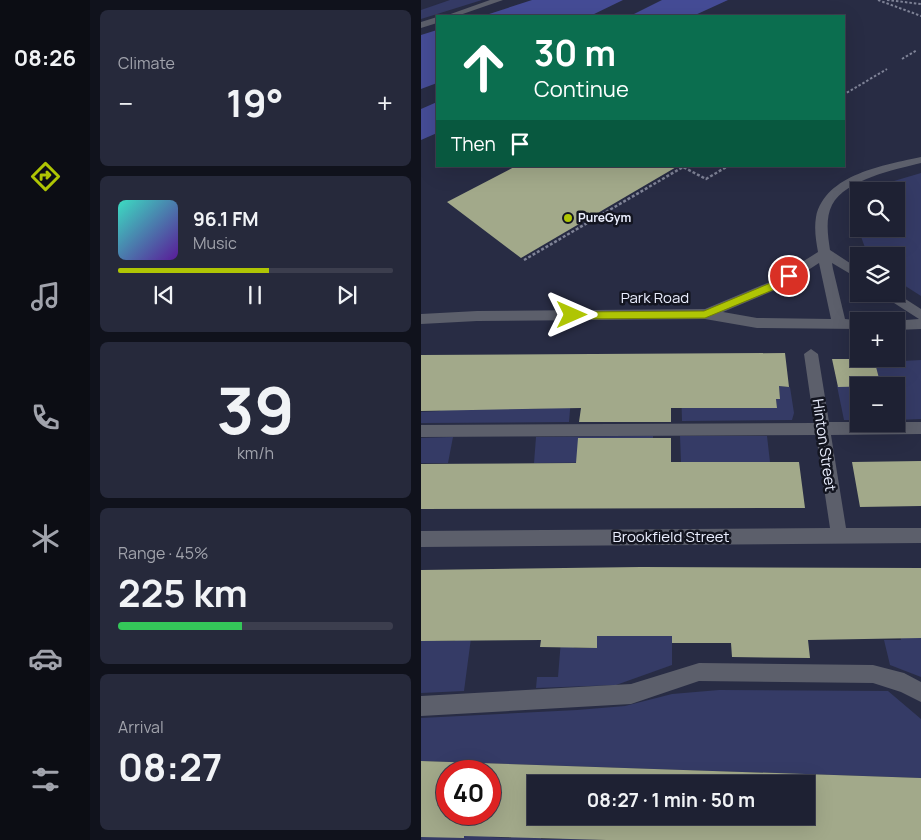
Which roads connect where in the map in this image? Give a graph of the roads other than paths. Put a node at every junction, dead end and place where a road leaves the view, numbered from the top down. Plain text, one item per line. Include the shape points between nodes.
1 (499, 0) edge
2 (452, 15) edge
3 (436, 20) edge
4 (421, 25) edge
5 (921, 160) edge
6 (825, 253) junction
7 (850, 269) edge
8 (899, 302) edge
9 (705, 314) junction
10 (921, 316) edge
11 (421, 319) edge
12 (839, 323) junction
13 (850, 324) edge
14 (921, 324) edge
15 (905, 325) edge
16 (811, 354) dead end
17 (822, 428) junction
18 (921, 428) edge
19 (421, 431) edge
20 (839, 535) junction
21 (921, 535) edge
22 (421, 538) edge
23 (921, 692) edge
24 (421, 706) edge

1 - 2 street
3 - 4 street
5 - 6 street via 869,174 837,192 822,216
6 - 7 street
6 - 9 street via 777,284
6 - 12 street
8 - 10 street
9 - 11 street, Park Road
9 - 12 street, Park Road via 757,323
12 - 13 street, Park Road
14 - 15 street
16 - 17 street, Hinton Street
17 - 18 street
17 - 19 street
17 - 20 street, Hinton Street
20 - 21 street, Brookfield Street
20 - 22 street, Brookfield Street
23 - 24 street via 905,683 873,674 699,672 631,694

